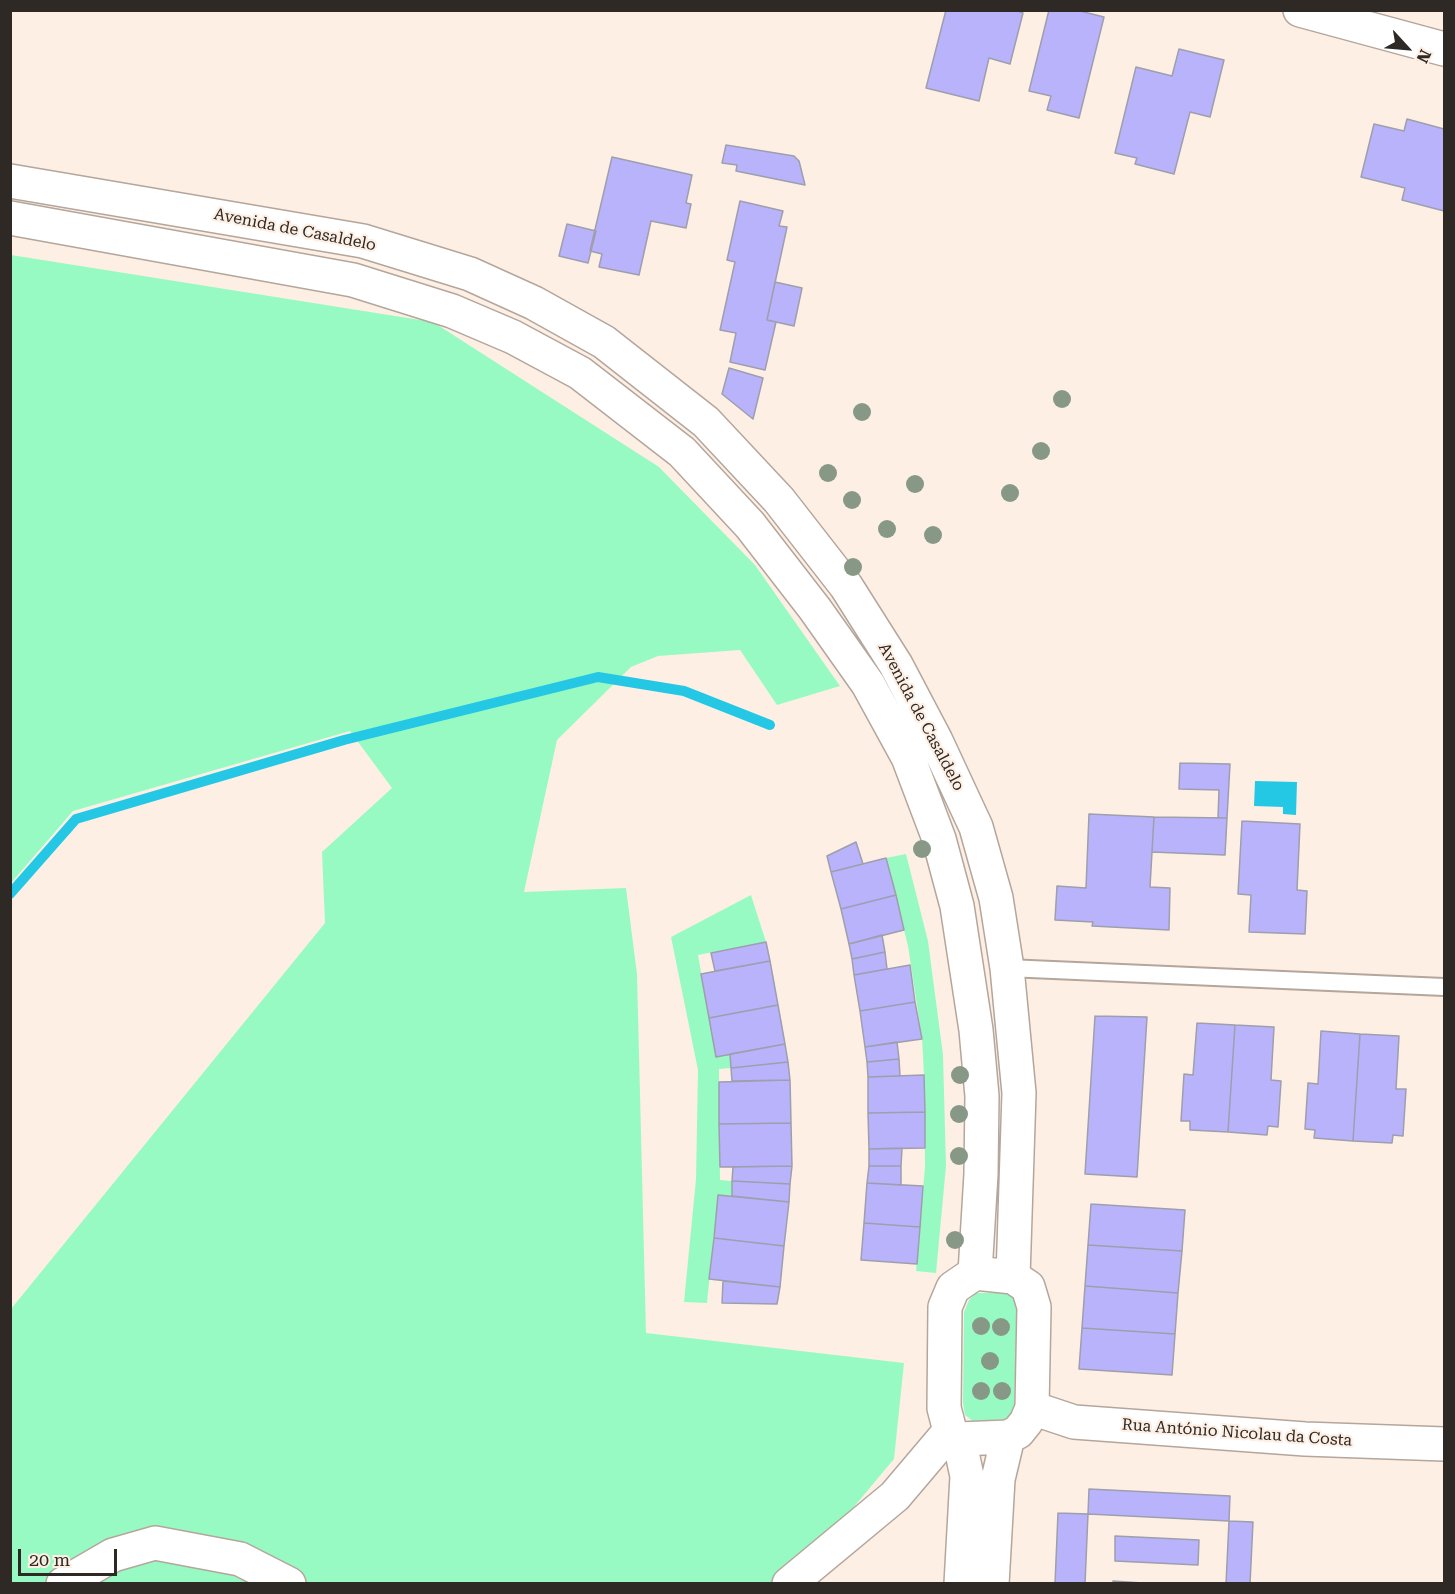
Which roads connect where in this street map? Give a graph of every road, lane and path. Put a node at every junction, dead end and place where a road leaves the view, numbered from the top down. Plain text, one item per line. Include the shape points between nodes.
1 (1300, 10) edge
2 (1444, 49) edge
3 (10, 181) edge
4 (10, 218) edge
5 (1006, 968) junction
6 (1444, 987) edge
7 (975, 1274) junction
8 (1013, 1277) junction
9 (1032, 1408) junction
10 (954, 1435) junction
11 (1008, 1437) junction
12 (1444, 1444) edge
13 (63, 1584) edge
14 (289, 1584) edge
15 (789, 1584) edge
16 (961, 1584) edge
17 (992, 1584) edge

1 - 2 street
3 - 5 street, Avenida de Casaldelo via 363,241 470,274 534,303 604,342 706,422 779,500 846,586 896,665 976,827 996,898
4 - 7 street, Avenida de Casaldelo via 352,280 452,311 513,337 580,373 682,452 750,525 868,684 908,757 939,839 957,906 982,1096
5 - 6 lane
5 - 8 street, Avenida de Casaldelo via 1018,1093
7 - 8 street
7 - 10 street via 953,1288 945,1307 944,1408
8 - 9 street via 1028,1287 1035,1307
9 - 11 street via 1018,1432
9 - 12 street, Rua António Nicolau da Costa via 1074,1422 1305,1439
10 - 11 street
10 - 15 street via 895,1496
10 - 16 street via 967,1476
11 - 17 street via 998,1479
13 - 14 street via 113,1555 155,1543 240,1559

